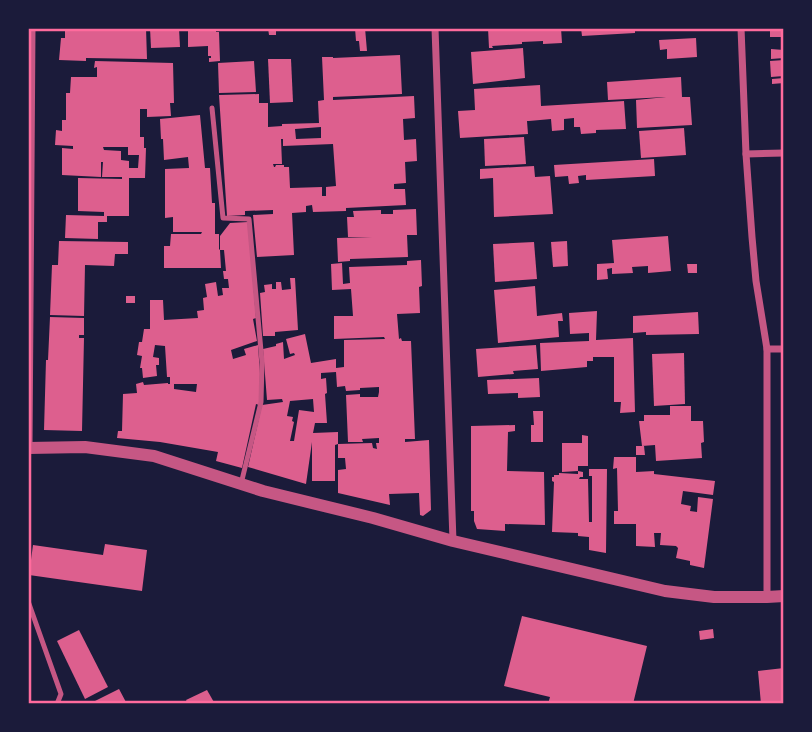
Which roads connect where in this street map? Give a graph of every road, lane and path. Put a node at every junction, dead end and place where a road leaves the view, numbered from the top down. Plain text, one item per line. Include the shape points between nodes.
1 (32, 28) edge
2 (435, 28) edge
3 (741, 28) edge
4 (212, 108) dead end
5 (784, 153) edge
6 (746, 154) junction
7 (766, 349) junction
8 (784, 349) edge
9 (28, 448) edge
10 (241, 484) junction
11 (453, 541) junction
12 (784, 596) edge
13 (767, 597) junction
14 (28, 601) edge
15 (57, 704) edge

1 - 9 street
2 - 11 street
3 - 6 street
4 - 10 lane via 223,218 249,219 261,351 261,402
5 - 6 street
6 - 7 street
7 - 8 street
7 - 13 street
9 - 10 street via 85,447 154,456
10 - 11 street
11 - 13 street via 665,591
12 - 13 street
14 - 15 lane via 61,694

